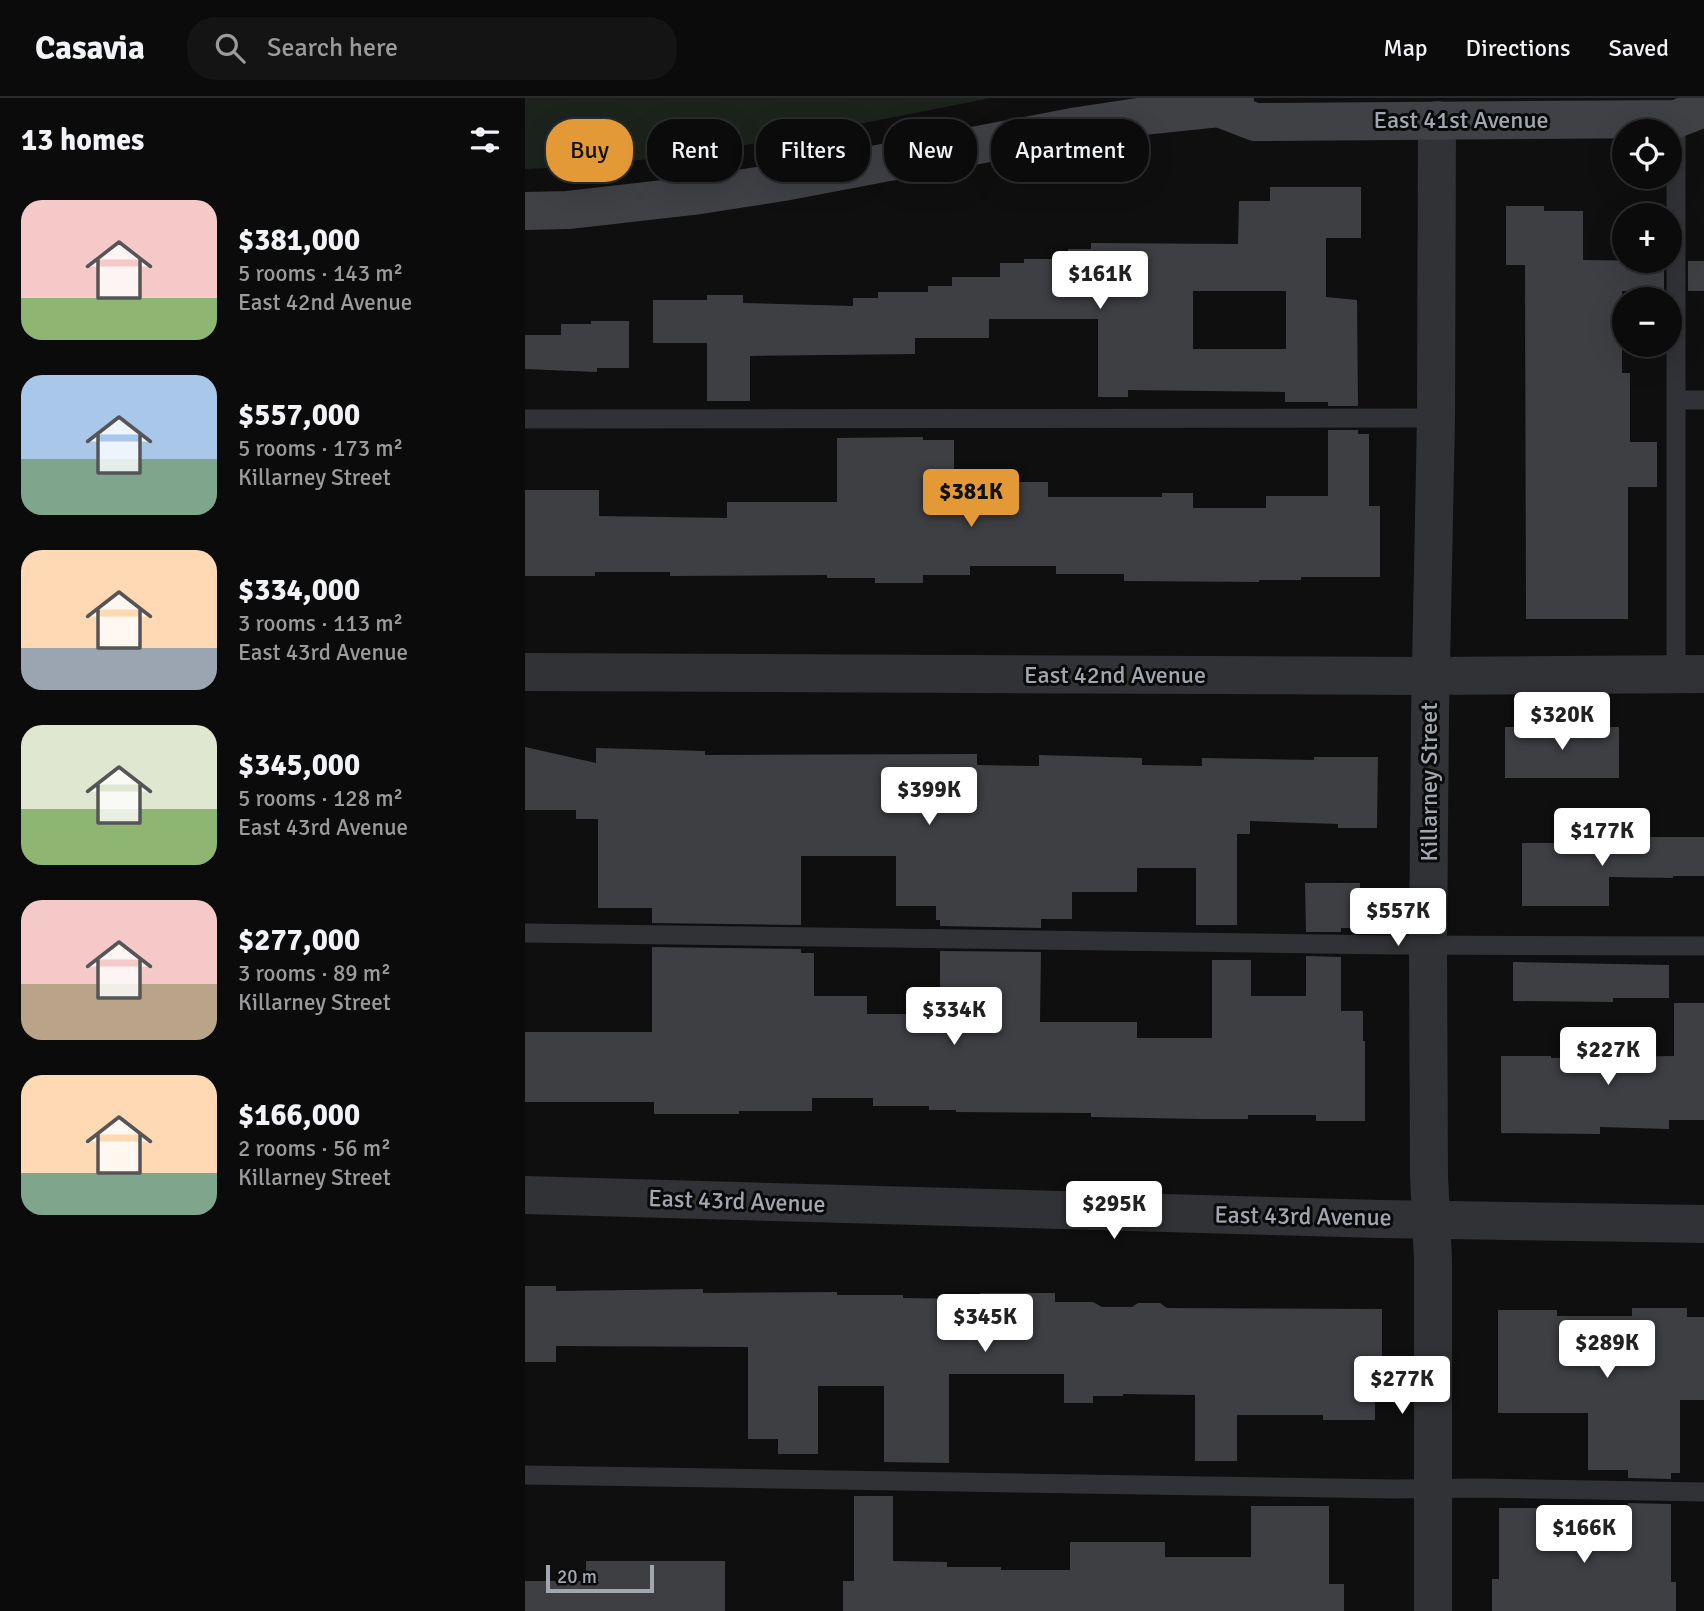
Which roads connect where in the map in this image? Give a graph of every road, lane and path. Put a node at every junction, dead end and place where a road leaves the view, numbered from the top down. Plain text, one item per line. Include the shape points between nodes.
1 (1227, 103) edge
2 (1152, 106) edge
3 (1690, 113) edge
4 (1437, 120) junction
5 (525, 211) edge
6 (1677, 400) junction
7 (1704, 400) edge
8 (1436, 418) junction
9 (525, 419) edge
10 (525, 672) edge
11 (1690, 674) edge
12 (1430, 676) junction
13 (525, 933) edge
14 (1428, 945) junction
15 (1704, 946) edge
16 (525, 1195) edge
17 (1431, 1219) junction
18 (1704, 1224) edge
19 (525, 1475) edge
20 (1431, 1489) junction
21 (1704, 1492) edge
22 (1433, 1611) edge

1 - 2 main road, East 41st Avenue
1 - 4 main road, East 41st Avenue via 1255,122
2 - 5 main road, East 41st Avenue via 783,182 568,211
3 - 4 main road, East 41st Avenue
3 - 6 lane
4 - 8 street, Killarney Street
6 - 7 lane
6 - 11 lane
8 - 9 lane
8 - 12 street, Killarney Street
10 - 12 street, East 42nd Avenue
11 - 12 street, East 42nd Avenue
12 - 14 street, Killarney Street
13 - 14 lane
14 - 15 lane
14 - 17 street, Killarney Street
16 - 17 street, East 43rd Avenue
17 - 18 street, East 43rd Avenue
17 - 20 street, Killarney Street
19 - 20 lane
20 - 21 lane
20 - 22 street, Killarney Street

